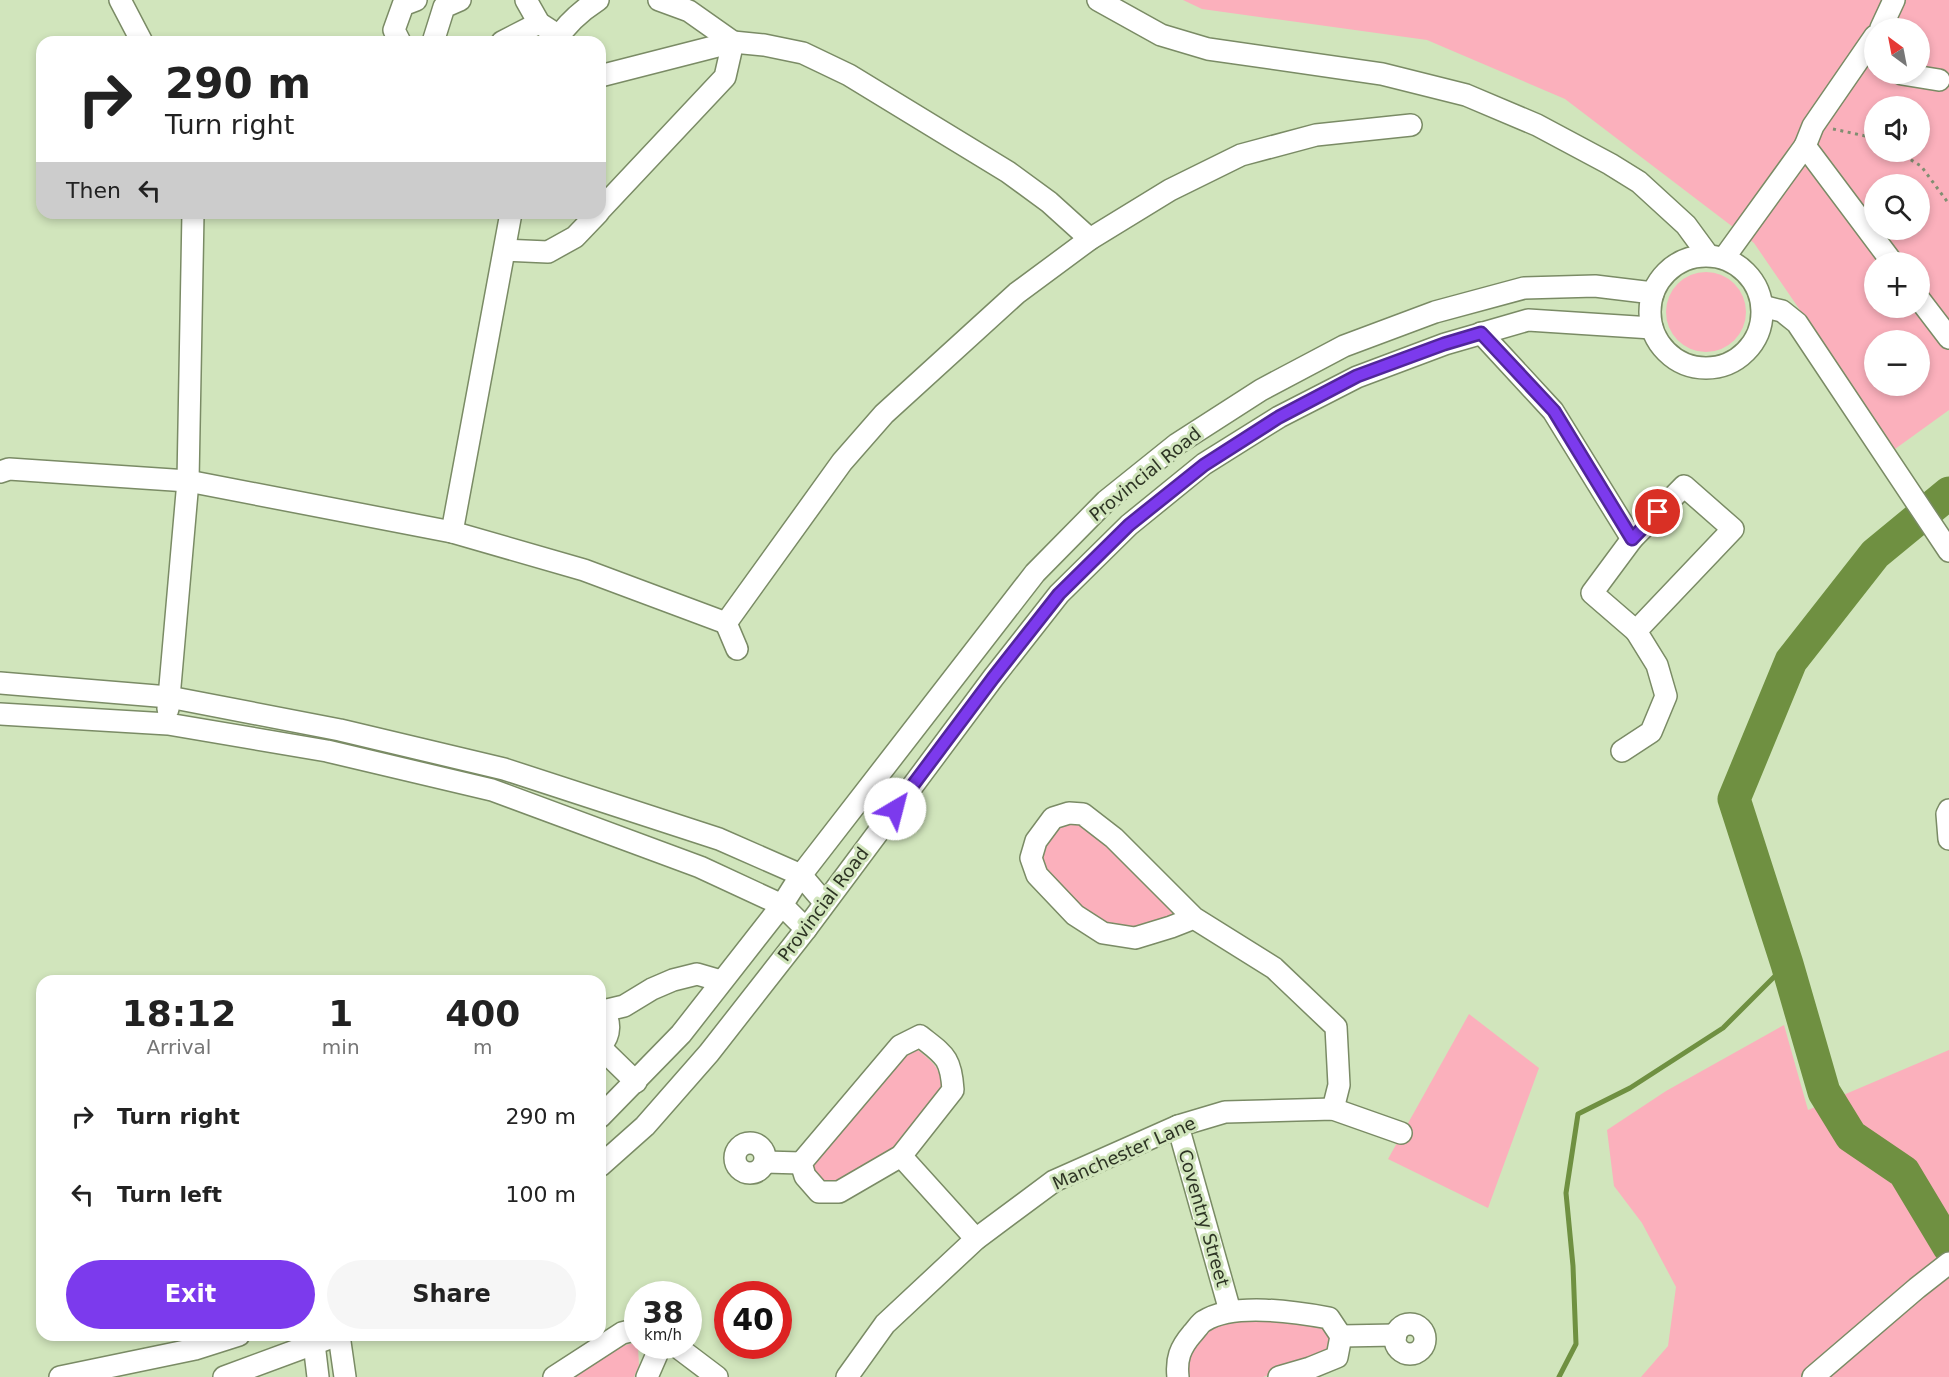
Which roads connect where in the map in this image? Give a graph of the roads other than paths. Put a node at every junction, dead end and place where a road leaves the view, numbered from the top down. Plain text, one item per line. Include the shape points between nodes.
1 (120, 0) edge
2 (417, 0) edge
3 (526, 0) edge
4 (598, 0) edge
5 (659, 0) edge
6 (1098, 0) edge
7 (1894, 0) edge
8 (452, 3) edge
9 (1886, 18) edge
10 (539, 23) junction
11 (139, 36) edge
12 (397, 36) edge
13 (435, 36) edge
14 (514, 36) edge
15 (554, 36) edge
16 (560, 36) edge
17 (733, 42) junction
18 (1864, 68) edge
19 (1930, 71) edge
20 (606, 74) edge
21 (1944, 83) edge
22 (1411, 124) dead end
23 (1805, 146) junction
24 (606, 204) edge
25 (193, 219) edge
26 (510, 219) edge
27 (592, 219) edge
28 (1090, 240) junction
29 (505, 250) junction
30 (1884, 252) edge
31 (1716, 257) junction
32 (1653, 292) junction
33 (1762, 306) junction
34 (1930, 313) edge
35 (1652, 328) junction
36 (1481, 333) junction
37 (1949, 338) edge
38 (1158, 459) junction
39 (0, 472) edge
40 (188, 481) junction
41 (1180, 484) junction
42 (452, 532) junction
43 (1632, 539) junction
44 (1948, 549) edge
45 (726, 623) junction
46 (1636, 631) junction
47 (737, 650) dead end
48 (0, 683) edge
49 (169, 697) junction
50 (0, 714) edge
51 (168, 724) junction
52 (1622, 751) dead end
53 (1949, 810) edge
54 (1949, 839) edge
55 (801, 875) junction
56 (824, 902) junction
57 (782, 905) junction
58 (1194, 918) junction
59 (806, 929) junction
60 (721, 981) junction
61 (606, 1009) edge
62 (606, 1015) edge
63 (606, 1038) edge
64 (606, 1053) edge
65 (636, 1082) junction
66 (1333, 1108) junction
67 (606, 1111) edge
68 (1178, 1126) junction
69 (1401, 1133) dead end
70 (901, 1156) junction
71 (606, 1161) edge
72 (765, 1162) dead end
73 (801, 1163) junction
74 (976, 1239) junction
75 (1949, 1263) edge
76 (1230, 1311) junction
77 (624, 1332) edge
78 (1396, 1335) dead end
79 (1341, 1336) junction
80 (220, 1341) edge
81 (312, 1341) edge
82 (314, 1341) edge
83 (339, 1341) edge
84 (655, 1359) edge
85 (693, 1359) edge
86 (60, 1377) edge
87 (224, 1377) edge
88 (318, 1377) edge
89 (345, 1377) edge
90 (554, 1377) edge
91 (647, 1377) edge
92 (717, 1377) edge
93 (847, 1377) edge
94 (1178, 1377) edge
95 (1279, 1377) edge
96 (1813, 1377) edge

1 - 11 street
2 - 8 street
2 - 12 street via 403,5 394,30
3 - 10 street
4 - 16 street via 584,9
5 - 17 street via 689,11
6 - 31 street via 1161,35 1208,49 1382,74 1476,100 1536,125 1639,182
7 - 9 street
8 - 13 street
10 - 14 street
10 - 15 street
17 - 20 street
17 - 24 street via 724,77
17 - 28 street via 803,53 849,75 1008,172 1049,202
18 - 23 street via 1813,126
19 - 21 street
22 - 28 street via 1316,135 1241,155 1170,190
23 - 30 street
23 - 31 street
25 - 40 street
26 - 29 street
27 - 29 street via 575,237 548,252
28 - 45 street via 1017,293 884,414 842,462
29 - 42 street
31 - 32 street via 1690,258 1674,265
31 - 33 street via 1739,265 1750,276
32 - 35 street
32 - 38 street, Provincial Road via 1595,286 1524,288 1435,312 1344,346 1262,390
33 - 35 street via 1756,338 1746,351 1717,367 1684,364 1659,343
33 - 44 street via 1782,311 1797,323
34 - 37 street
35 - 36 street, Provincial Road via 1528,320
36 - 41 street, Provincial Road via 1357,376 1279,417
36 - 43 street via 1554,411
38 - 41 street
38 - 55 street, Provincial Road via 1106,501 1035,573
39 - 40 street via 9,469
40 - 42 street
40 - 49 street
41 - 56 street, Provincial Road via 1129,525 1059,594
42 - 45 street via 584,570
43 - 46 street via 1592,594
43 - 46 street via 1684,486 1733,529
45 - 47 street
46 - 52 street via 1657,665 1666,696 1651,732
48 - 49 street
49 - 51 street
49 - 55 street via 340,730 504,769 719,839
50 - 51 street
51 - 57 street via 327,751 492,790 700,867
53 - 54 street
55 - 56 street
55 - 57 street, Provincial Road
56 - 59 street, Provincial Road
57 - 59 street
57 - 60 street, Provincial Road
58 - 58 street via 1114,838 1083,814 1069,813 1053,819 1036,841 1031,858 1037,875 1075,915 1103,933 1135,938
58 - 66 street via 1274,968 1336,1027 1339,1085
59 - 71 street, Provincial Road via 709,1053 645,1126
60 - 61 street via 697,974 652,989 624,1006
60 - 65 street, Provincial Road via 681,1034
62 - 63 street
64 - 65 street
65 - 67 street, Provincial Road
66 - 68 street, Manchester Lane via 1225,1112
66 - 69 street, Manchester Lane
68 - 74 street, Manchester Lane via 1054,1181
68 - 76 street, Coventry Street
70 - 73 street via 839,1192 819,1192 805,1176
70 - 73 street via 953,1090 952,1069 942,1053 920,1036 900,1046
70 - 74 street
72 - 73 street
74 - 93 street, Manchester Lane via 885,1324
75 - 96 street
76 - 79 street, Coventry Street via 1294,1312 1329,1318
76 - 94 street, Coventry Street via 1203,1321 1186,1342 1176,1362
77 - 90 street
78 - 79 street
79 - 95 street via 1337,1357
80 - 86 street
81 - 87 street
82 - 88 street
83 - 89 street
84 - 91 street
85 - 92 street

